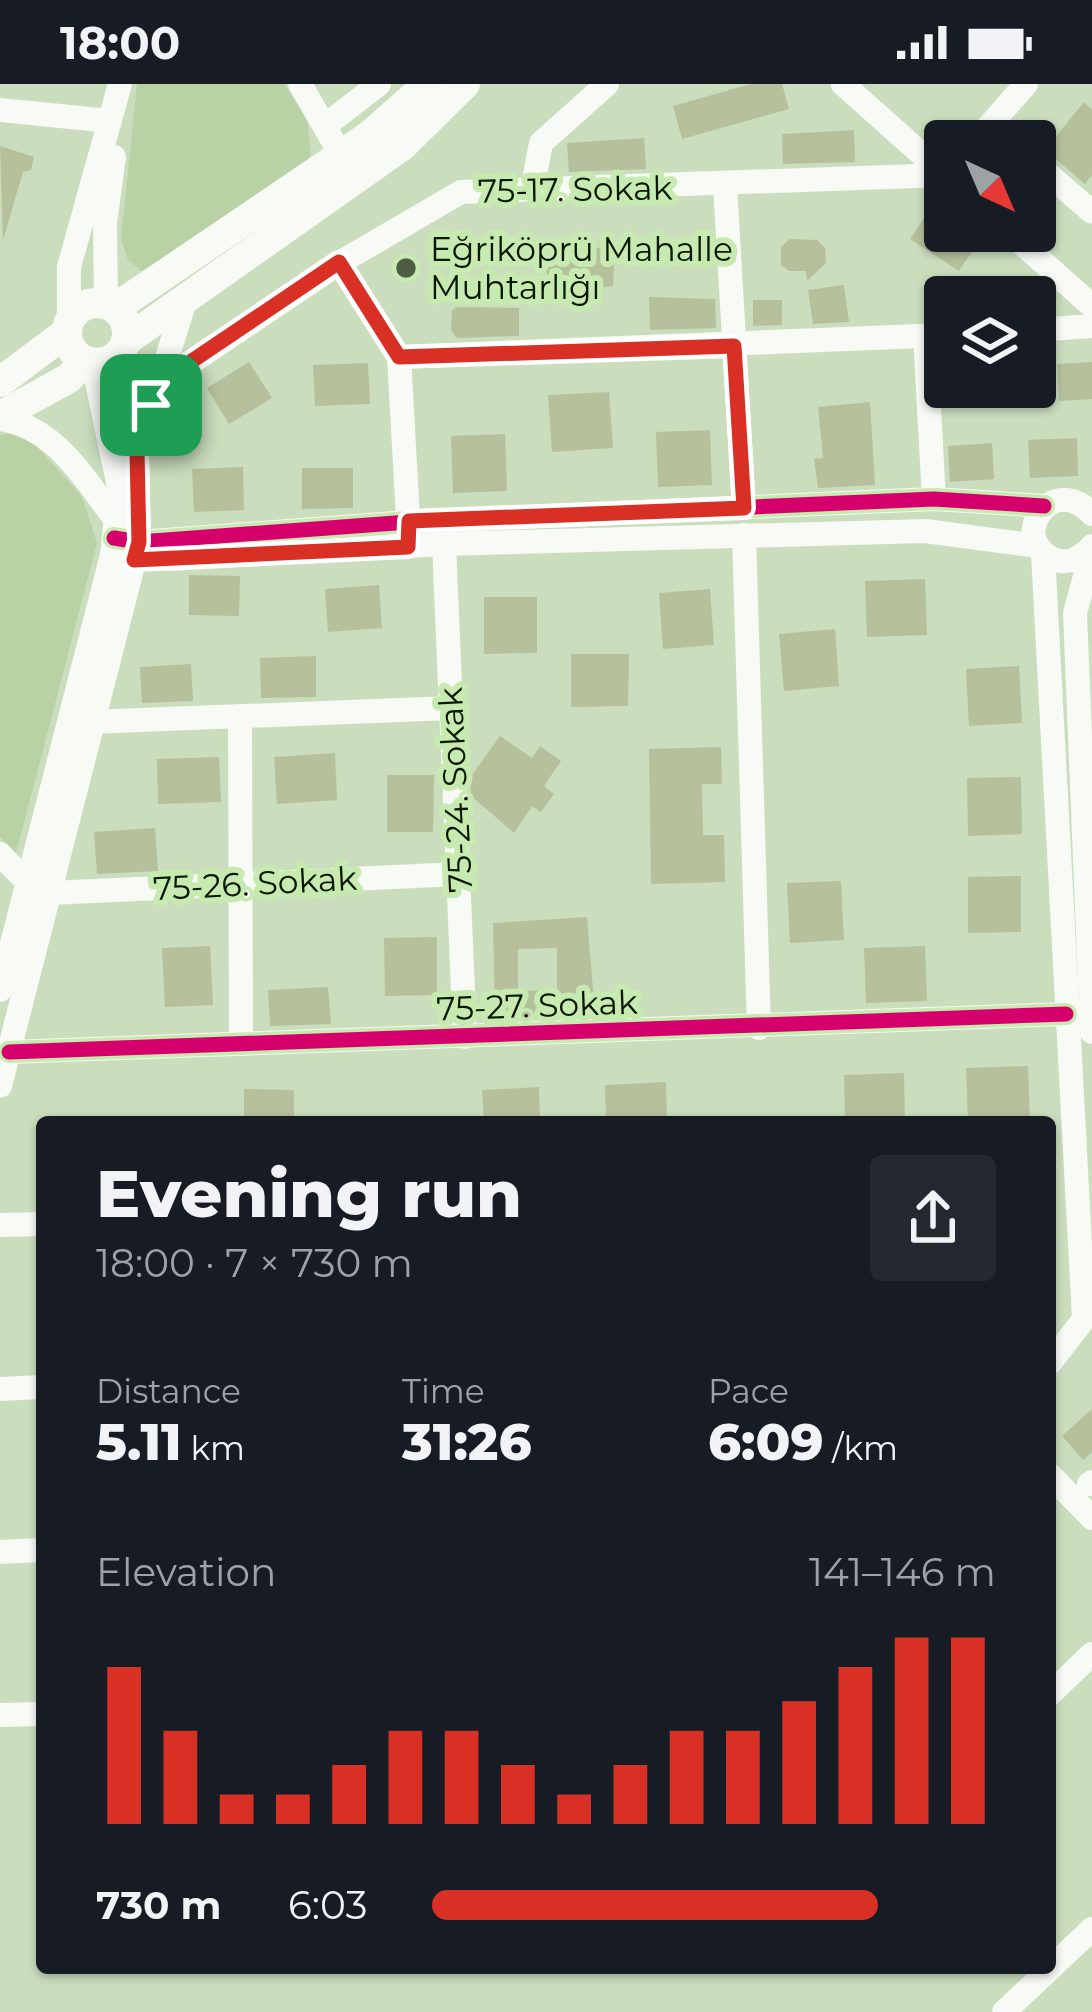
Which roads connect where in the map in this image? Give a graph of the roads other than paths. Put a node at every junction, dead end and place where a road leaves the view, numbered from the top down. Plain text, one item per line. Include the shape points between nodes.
1 (122, 84) edge
2 (300, 84) edge
3 (379, 84) edge
4 (428, 84) edge
5 (464, 84) edge
6 (607, 84) edge
7 (843, 84) edge
8 (1026, 84) edge
9 (0, 110) edge
10 (1002, 120) edge
11 (110, 122) junction
12 (326, 125) junction
13 (341, 155) junction
14 (924, 156) edge
15 (924, 176) edge
16 (1056, 182) edge
17 (724, 186) junction
18 (532, 191) junction
19 (1092, 212) edge
20 (1032, 252) edge
21 (339, 262) junction
22 (186, 298) junction
23 (111, 306) junction
24 (1092, 306) edge
25 (1092, 326) edge
26 (68, 327) junction
27 (1056, 328) edge
28 (924, 336) edge
29 (734, 346) junction
30 (106, 354) junction
31 (399, 357) junction
32 (0, 382) edge
33 (151, 405) junction
34 (935, 408) edge
35 (0, 418) edge
36 (137, 452) junction
37 (934, 499) junction
38 (1044, 506) junction
39 (744, 508) junction
40 (1092, 514) edge
41 (408, 534) junction
42 (744, 535) junction
43 (123, 543) junction
44 (444, 544) junction
45 (1092, 548) edge
46 (1040, 550) junction
47 (1083, 688) edge
48 (452, 709) junction
49 (240, 716) junction
50 (90, 722) junction
51 (0, 854) edge
52 (460, 874) junction
53 (241, 883) junction
54 (38, 887) junction
55 (0, 990) edge
56 (1066, 1014) junction
57 (760, 1028) junction
58 (1092, 1032) edge
59 (465, 1037) junction
60 (241, 1045) junction
61 (9, 1052) junction
62 (0, 1087) edge
63 (1082, 1148) edge
64 (36, 1224) edge
65 (0, 1225) edge
66 (1056, 1355) edge
67 (36, 1387) edge
68 (0, 1389) edge
69 (1056, 1481) edge
70 (1092, 1518) edge
71 (36, 1550) edge
72 (0, 1552) edge
73 (1092, 1654) edge
74 (1056, 1688) edge
75 (36, 1714) edge
76 (0, 1715) edge
77 (1092, 1929) edge
78 (1056, 1963) edge
79 (1044, 1974) edge
80 (1004, 2012) edge

1 - 11 street
1 - 23 street via 105,223
2 - 12 street
3 - 12 street
4 - 13 main road
5 - 22 main road via 402,146
6 - 18 street via 541,142
7 - 14 street
8 - 10 street
9 - 11 street
11 - 26 street via 69,267
12 - 13 street
13 - 23 main road
15 - 17 street, 75-17. Sokak
16 - 19 street
17 - 18 street, 75-17. Sokak
17 - 29 street
18 - 21 street, 75-17. Sokak via 461,192
20 - 24 street
21 - 31 street
21 - 33 street, 75-17. Sokak via 186,365 177,412
22 - 30 main road
22 - 33 street
23 - 26 main road via 80,308
23 - 30 main road via 126,322
25 - 27 street
26 - 30 main road via 72,349
26 - 32 main road
28 - 29 street
29 - 31 street
29 - 39 street
30 - 35 main road
30 - 36 street
30 - 43 street
31 - 41 street
33 - 36 street
34 - 37 street
35 - 43 street via 55,442
36 - 43 street
37 - 38 street
37 - 39 street
38 - 40 street via 1065,498
38 - 46 street via 1033,525
39 - 41 street
41 - 43 street
41 - 44 street
42 - 44 street
42 - 46 street via 925,531
42 - 57 street
43 - 50 street
43 - 54 street
44 - 48 street, 75-24. Sokak
45 - 46 street via 1071,562
45 - 47 street via 1075,614
46 - 56 street
47 - 58 street
48 - 49 street
48 - 52 street, 75-24. Sokak
49 - 50 street
49 - 53 street
50 - 54 street
51 - 54 street
52 - 53 street, 75-26. Sokak
52 - 59 street, 75-24. Sokak
53 - 54 street, 75-26. Sokak
53 - 60 street
54 - 55 street
54 - 61 street
56 - 57 street, 75-27. Sokak
56 - 63 street
57 - 59 street, 75-27. Sokak
59 - 60 street, 75-27. Sokak
60 - 61 street, 75-27. Sokak
61 - 62 street
63 - 66 street via 1084,1318
64 - 65 street
67 - 68 street
69 - 70 street
71 - 72 street
73 - 74 street
75 - 76 street
77 - 78 street
79 - 80 street

